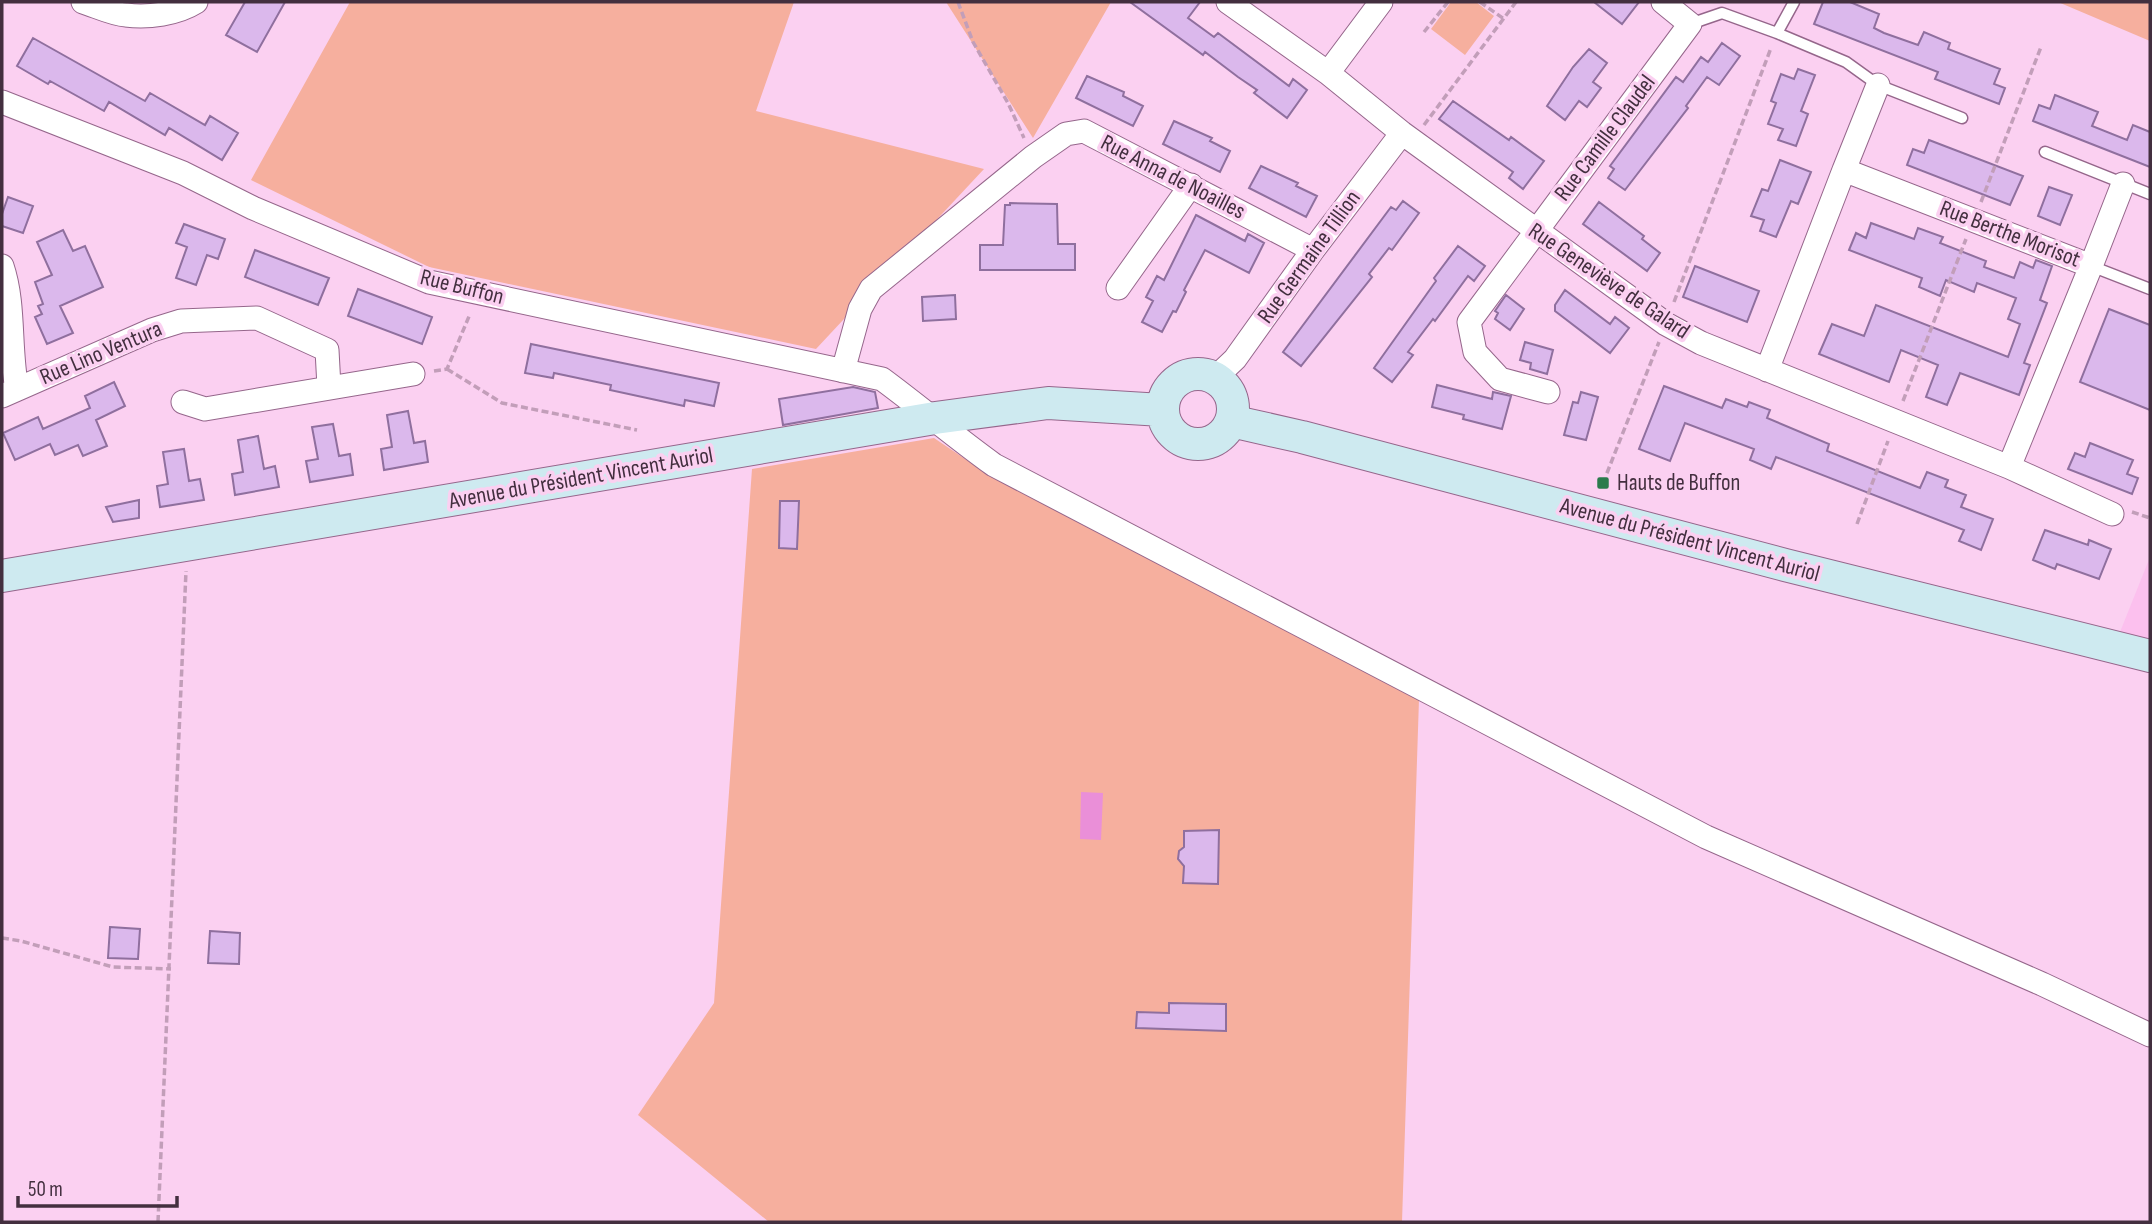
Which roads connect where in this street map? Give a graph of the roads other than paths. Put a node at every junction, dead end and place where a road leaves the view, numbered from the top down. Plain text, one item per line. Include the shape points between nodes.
1 (83, 2) edge
2 (195, 2) edge
3 (1228, 2) edge
4 (1381, 2) edge
5 (1663, 2) edge
6 (1794, 2) edge
7 (1690, 24) junction
8 (1777, 33) junction
9 (1328, 73) junction
10 (1878, 85) junction
11 (2, 102) edge
12 (1962, 118) dead end
13 (1407, 137) junction
14 (2045, 152) dead end
15 (1844, 170) junction
16 (2123, 184) junction
17 (1191, 185) junction
18 (2150, 194) edge
19 (1535, 231) junction
20 (1313, 250) junction
21 (2, 266) edge
22 (2091, 266) junction
23 (1118, 288) dead end
24 (2150, 289) edge
25 (1766, 370) junction
26 (843, 371) junction
27 (412, 374) road end
28 (1215, 378) junction
29 (329, 387) junction
30 (9, 393) edge
31 (1548, 393) dead end
32 (183, 402) dead end
33 (1162, 410) junction
34 (935, 418) junction
35 (1231, 421) junction
36 (2009, 467) junction
37 (2112, 514) dead end
38 (2, 576) edge
39 (2150, 656) edge
40 (2150, 1035) edge

1 - 2 street via 124,15 152,15 184,9
3 - 9 street, Rue Geneviève de Galard
4 - 9 street
5 - 7 street
6 - 8 lane
7 - 8 lane via 1722,13
7 - 19 street, Rue Camille Claudel
8 - 10 lane via 1846,62
9 - 13 street, Rue Geneviève de Galard
10 - 12 lane
10 - 15 street
11 - 26 street, Rue Buffon via 183,173 253,208 429,282
13 - 19 street, Rue Geneviève de Galard
13 - 20 street, Rue Germaine Tillion
14 - 16 lane
15 - 22 street, Rue Berthe Morisot
15 - 25 street
16 - 18 lane
16 - 22 street
17 - 20 street, Rue Anna de Noailles
17 - 23 street
17 - 26 street, Rue Anna de Noailles via 1084,131 1066,134 871,289 860,309
19 - 25 street, Rue Geneviève de Galard via 1666,324
19 - 31 street, Rue Camille Claudel via 1469,322 1475,352 1500,379
20 - 28 street, Rue Germaine Tillion via 1235,359
21 - 30 street via 8,282
22 - 24 lane
22 - 36 street, Rue Berthe Morisot
25 - 36 street, Rue Geneviève de Galard
26 - 34 street, Rue Buffon via 882,379
27 - 29 street
28 - 33 main road via 1194,374 1175,382
28 - 35 main road via 1228,392
29 - 30 street, Rue Lino Ventura via 327,350 257,318 230,317 181,321 152,330
29 - 32 street via 205,409
33 - 34 main road, Avenue du Président Vincent Auriol via 1048,403
33 - 35 main road via 1174,436 1192,444 1212,442
34 - 38 main road, Avenue du Président Vincent Auriol
34 - 40 street, Rue Buffon via 994,465 1706,837
35 - 39 main road, Avenue du Président Vincent Auriol
36 - 37 street, Rue Geneviève de Galard

